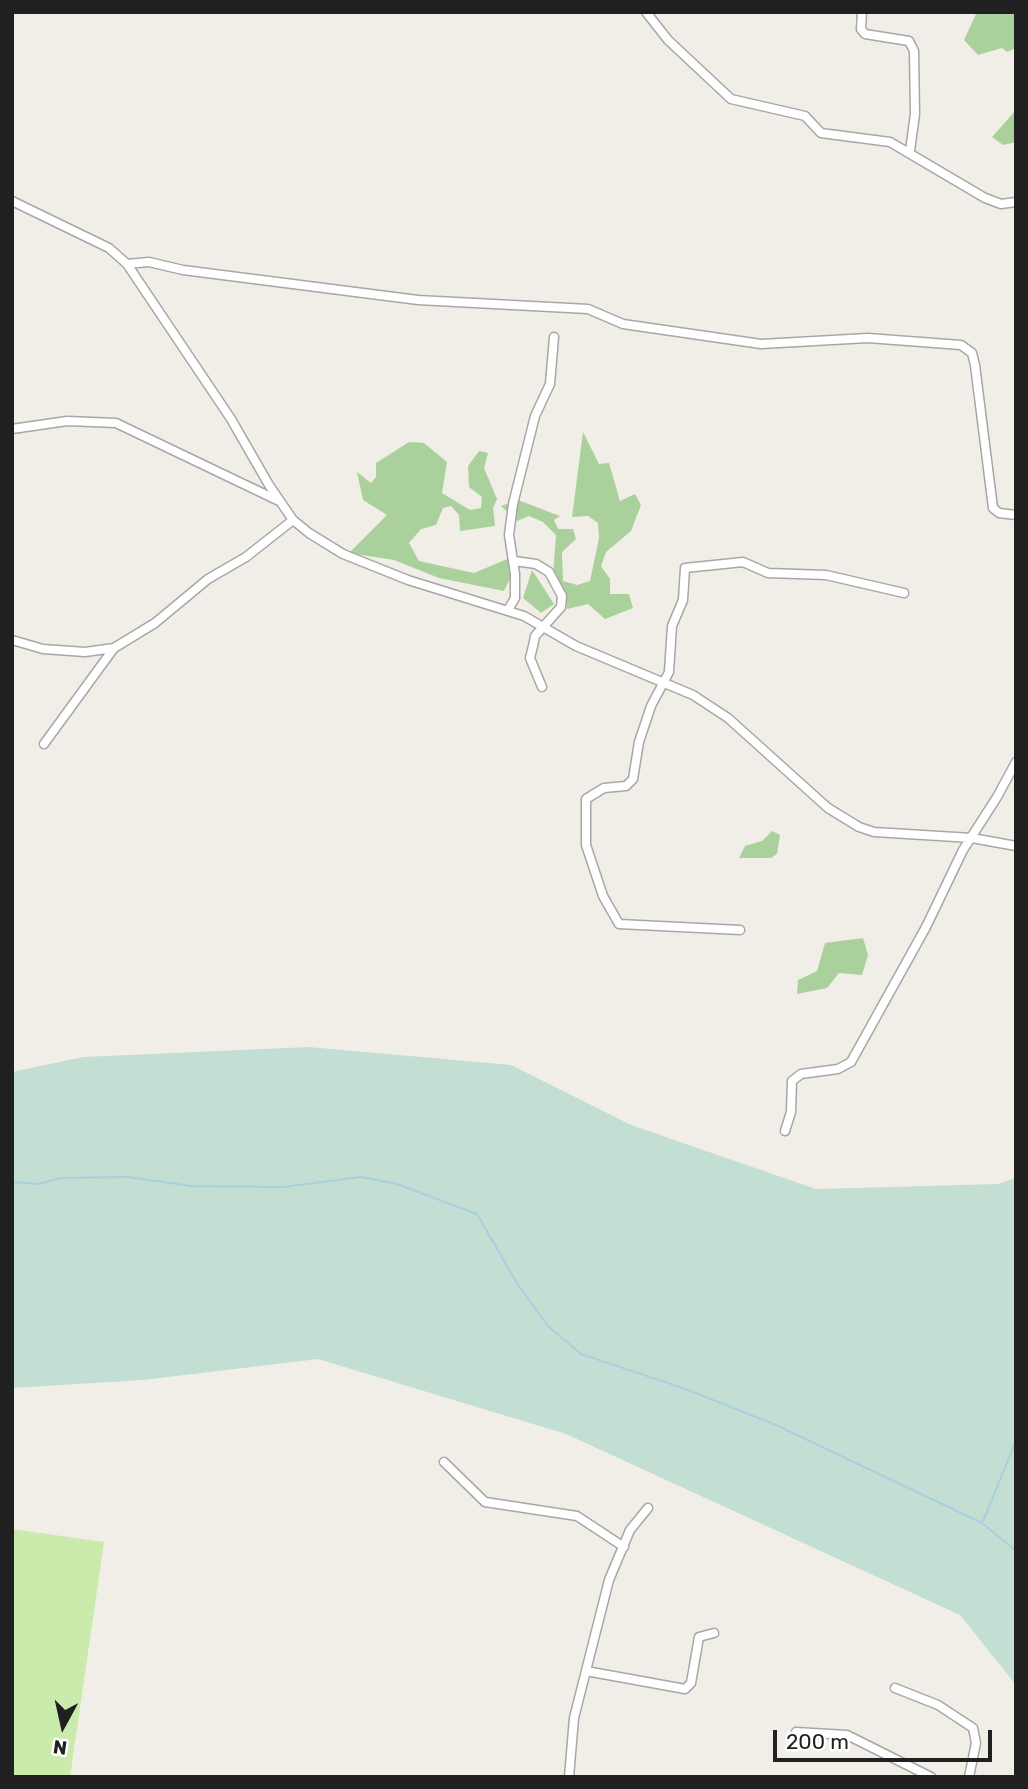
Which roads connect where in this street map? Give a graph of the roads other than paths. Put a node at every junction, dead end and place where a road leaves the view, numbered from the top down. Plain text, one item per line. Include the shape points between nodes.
1 (646, 12) edge
2 (862, 12) edge
3 (910, 151) junction
4 (12, 201) edge
5 (1016, 202) edge
6 (127, 264) junction
7 (554, 337) dead end
8 (12, 429) edge
9 (281, 503) junction
10 (1016, 515) edge
11 (293, 520) junction
12 (514, 561) junction
13 (904, 593) dead end
14 (508, 610) junction
15 (544, 626) junction
16 (12, 640) edge
17 (114, 648) junction
18 (665, 684) junction
19 (542, 687) dead end
20 (44, 744) dead end
21 (1016, 762) edge
22 (972, 838) junction
23 (1016, 846) edge
24 (740, 930) dead end
25 (785, 1131) dead end
26 (444, 1462) dead end
27 (648, 1508) dead end
28 (624, 1547) junction
29 (714, 1633) dead end
30 (586, 1671) junction
31 (895, 1688) dead end
32 (796, 1732) dead end
33 (569, 1777) edge
34 (931, 1777) edge
35 (968, 1777) edge

1 - 3 street via 668,40 731,99 805,116 821,133 890,142
2 - 3 street via 865,34 909,41 914,51 915,114
3 - 5 street via 932,169 985,198 1000,204
4 - 6 street via 109,248
6 - 9 street
6 - 10 street via 149,262 418,300 588,309 623,324 761,344 868,338 961,345 972,353 975,365 993,508
7 - 12 street via 550,384 535,416 513,504 509,535
8 - 9 street via 68,421 116,423
9 - 11 street
11 - 14 street via 343,554 408,580
11 - 17 street via 246,557 208,579 155,623
12 - 14 street via 515,598
12 - 15 street via 536,564 557,583 561,607
13 - 18 street via 826,575 768,573 743,562 685,568
14 - 15 street
15 - 18 street via 576,646
15 - 19 street via 535,636 530,658
16 - 17 street via 43,649 85,652
17 - 20 street
18 - 22 street via 693,695 728,718 807,791 859,827 901,835
18 - 24 street via 651,706 630,784 596,791 586,799 588,856 619,925
21 - 22 street
22 - 23 street
22 - 25 street via 850,1062 838,1069 801,1074 792,1081
26 - 28 street via 485,1502 577,1516
27 - 28 street via 630,1530
28 - 30 street via 609,1580
29 - 30 street via 699,1637 691,1683 685,1689
30 - 33 street via 574,1718
31 - 35 street via 938,1705 973,1727 976,1743
32 - 34 street via 847,1735

